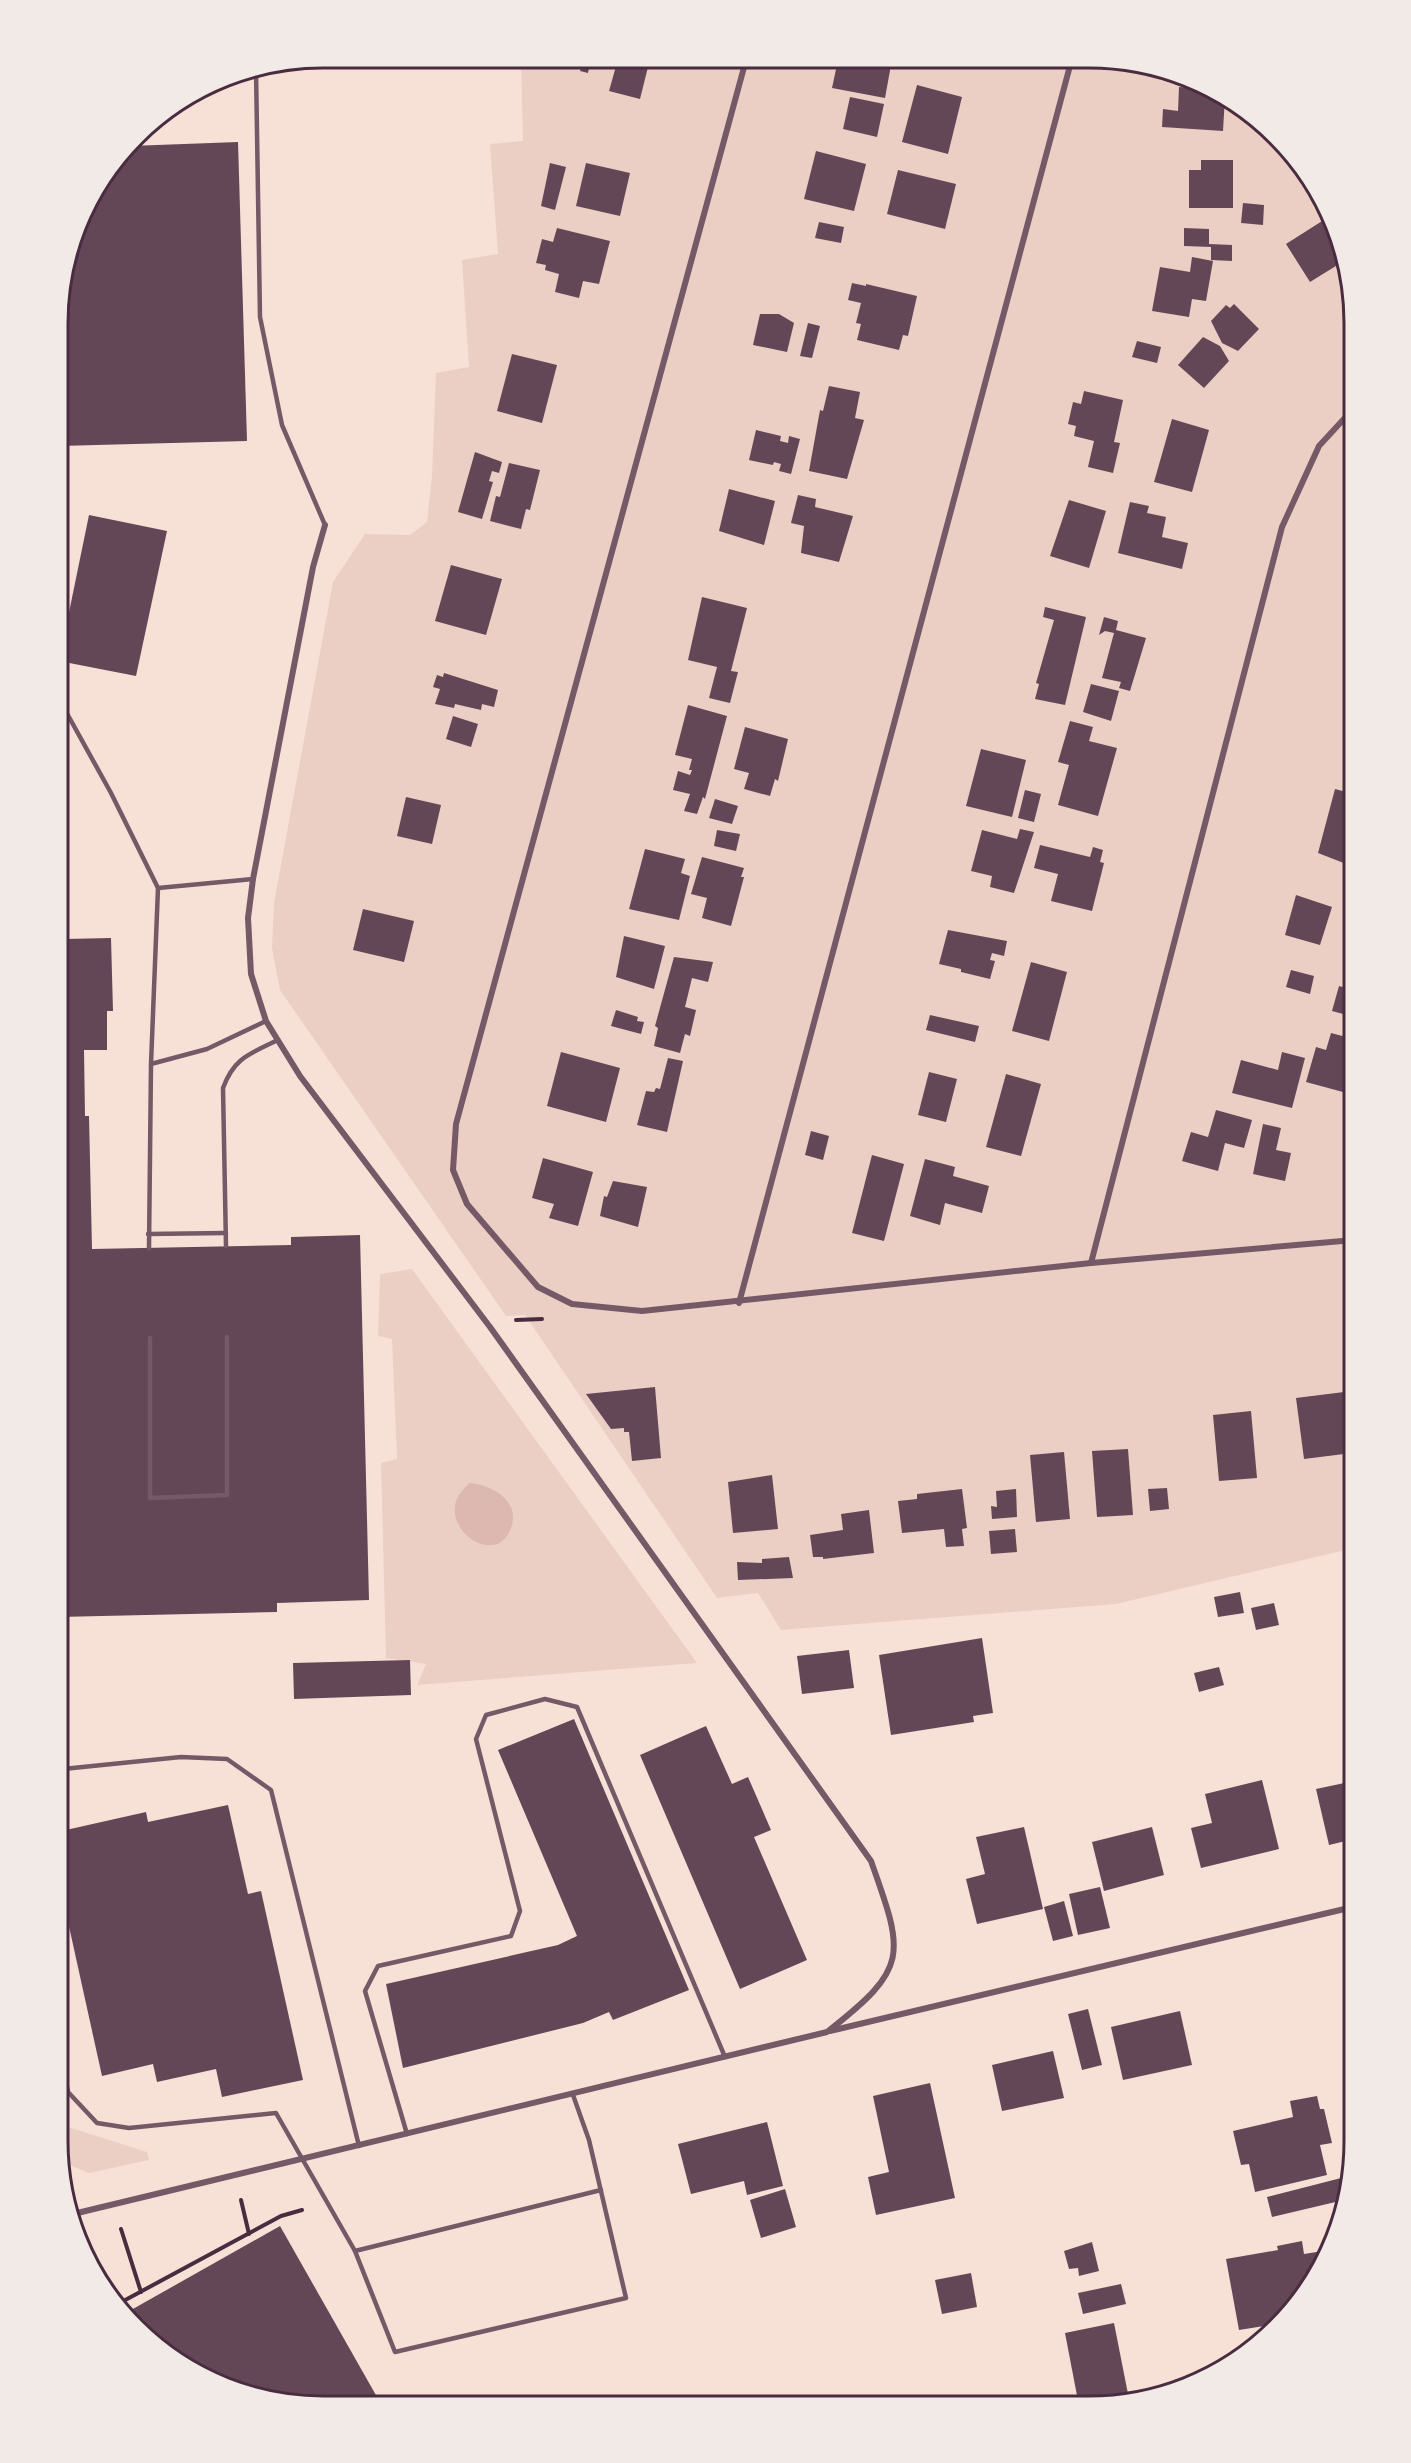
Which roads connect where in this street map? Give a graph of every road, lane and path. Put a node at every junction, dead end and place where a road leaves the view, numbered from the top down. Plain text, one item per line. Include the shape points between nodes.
1 (744, 68) edge
2 (1069, 68) edge
3 (256, 76) edge
4 (1344, 419) edge
5 (325, 525) joint
6 (68, 715) edge
7 (253, 879) junction
8 (158, 888) junction
9 (266, 1021) junction
10 (278, 1040) junction
11 (151, 1064) junction
12 (226, 1233) junction
13 (148, 1234) junction
14 (1344, 1241) edge
15 (226, 1246) dead end
16 (149, 1248) dead end
17 (1091, 1263) junction
18 (739, 1302) junction
19 (572, 1304) junction
20 (490, 1327) junction
21 (227, 1336) dead end
22 (150, 1338) dead end
23 (68, 1768) edge
24 (1344, 1909) edge
25 (826, 2032) junction
26 (725, 2057) junction
27 (68, 2092) edge
28 (573, 2095) junction
29 (407, 2134) junction
30 (359, 2146) junction
31 (303, 2157) junction
32 (235, 2174) junction
33 (601, 2190) junction
34 (328, 2202) junction
35 (113, 2204) junction
36 (78, 2213) edge
37 (249, 2234) junction
38 (355, 2251) junction
39 (141, 2292) junction
40 (124, 2301) edge

1 - 19 street via 456,1124 453,1170 467,1203 538,1287
2 - 18 street
3 - 5 lane via 260,317 282,425
4 - 17 street via 1319,446 1282,527
5 - 7 street via 313,567
6 - 8 lane
7 - 8 lane
7 - 9 street via 248,918 252,974
8 - 11 lane
9 - 10 street
9 - 11 lane via 207,1050
10 - 12 lane via 230,1068 223,1089
10 - 20 street via 300,1076
11 - 13 lane
12 - 13 lane
12 - 15 lane
13 - 16 lane
14 - 17 street
17 - 18 street
18 - 19 street via 642,1311
19 - 20 path via 555,1319 516,1320
20 - 25 street via 871,1861 893,1924 895,1945 890,1968 879,1988
21 - 22 lane via 227,1495 150,1498
23 - 30 lane via 181,1757 227,1759 271,1790
24 - 25 street
25 - 26 street
26 - 28 street
26 - 29 lane via 577,1707 545,1699 486,1715 476,1738 520,1911 511,1936 378,1966 365,1991
27 - 31 lane via 97,2122 129,2128 276,2113
28 - 29 street
28 - 33 lane
29 - 30 street
30 - 31 street
31 - 32 street
31 - 34 lane
32 - 35 street
32 - 37 path
33 - 38 lane
33 - 38 lane via 626,2298 395,2352
34 - 37 path via 281,2216
34 - 38 lane
35 - 36 street
35 - 39 path
37 - 39 path
39 - 40 path

